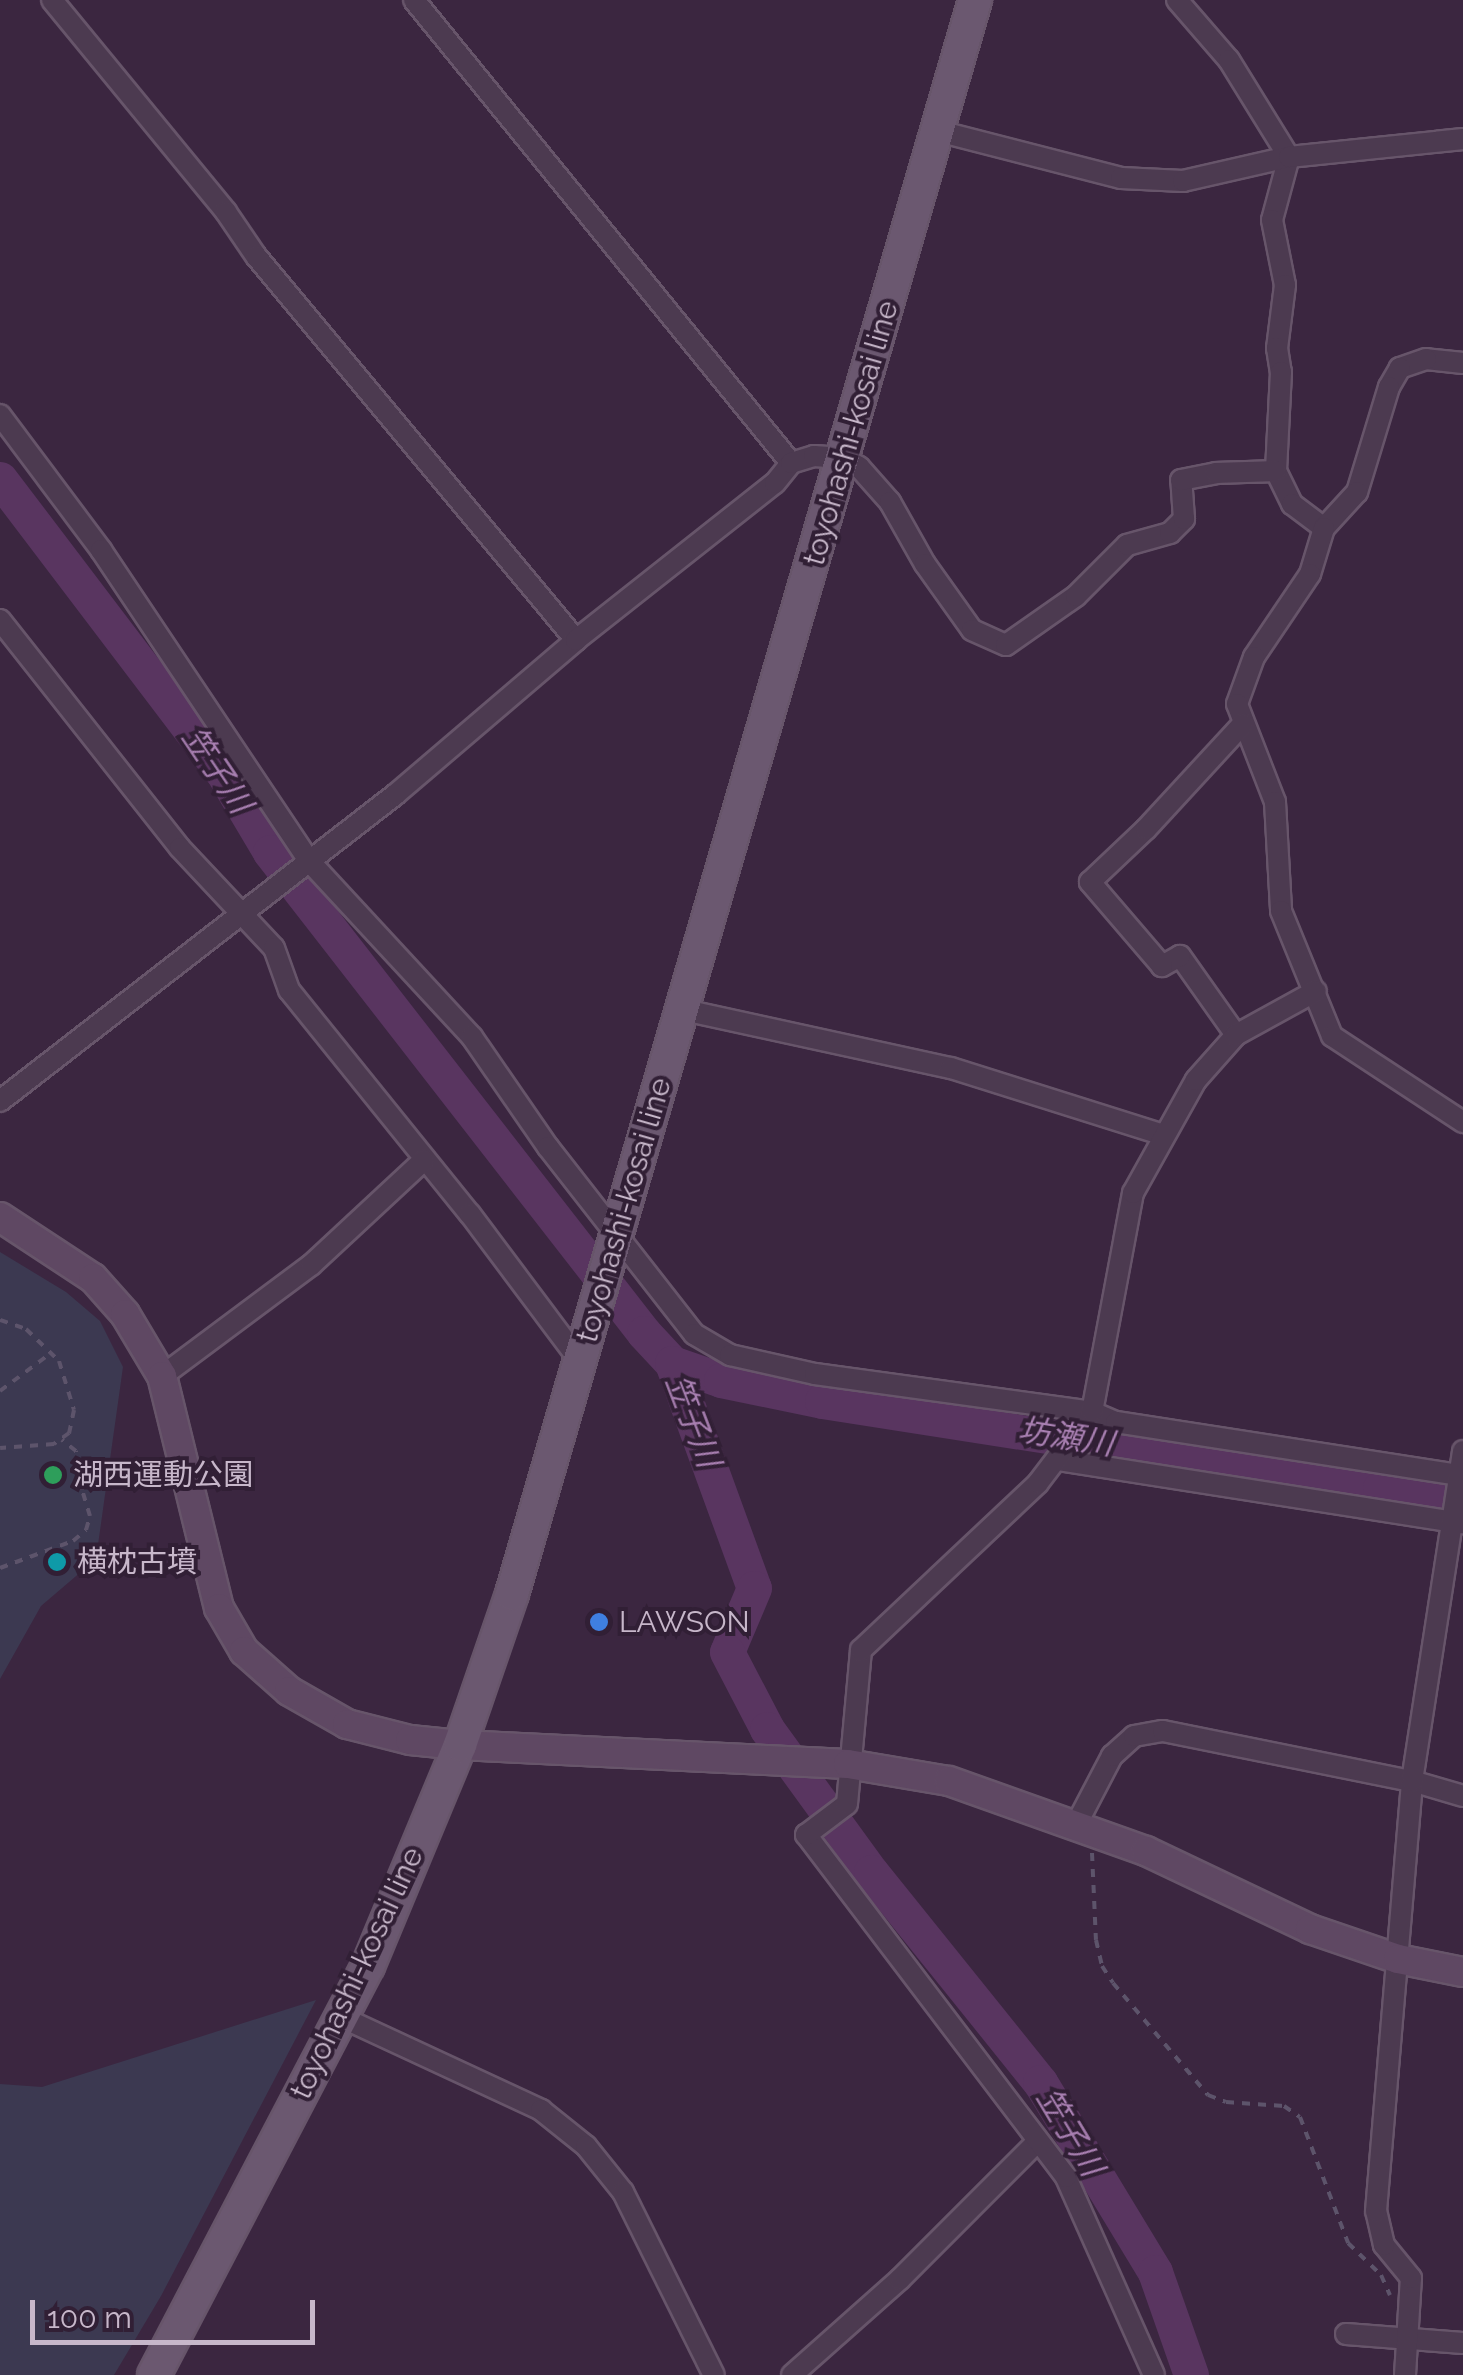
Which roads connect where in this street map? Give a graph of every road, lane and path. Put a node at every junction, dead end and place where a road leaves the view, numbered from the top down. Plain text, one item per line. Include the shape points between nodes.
1 (52, 0) edge
2 (414, 0) edge
3 (975, 0) edge
4 (1178, 0) edge
5 (938, 131) junction
6 (1463, 139) edge
7 (1288, 157) junction
8 (1463, 363) edge
9 (0, 415) edge
10 (844, 458) junction
11 (790, 463) junction
12 (1276, 471) junction
13 (1324, 528) junction
14 (0, 620) edge
15 (576, 640) junction
16 (1243, 724) junction
17 (310, 862) junction
18 (249, 912) junction
19 (1316, 991) junction
20 (684, 1010) junction
21 (1236, 1036) junction
22 (0, 1100) edge
23 (1463, 1122) edge
24 (1164, 1135) junction
25 (424, 1160) junction
26 (0, 1217) edge
27 (612, 1244) junction
28 (0, 1320) edge
29 (583, 1350) junction
30 (52, 1353) junction
31 (162, 1376) junction
32 (0, 1392) edge
33 (1088, 1417) junction
34 (62, 1440) junction
35 (0, 1448) edge
36 (1463, 1451) edge
37 (1061, 1456) junction
38 (1460, 1479) edge
39 (1457, 1521) edge
40 (0, 1568) edge
41 (460, 1745) junction
42 (848, 1764) junction
43 (1412, 1782) junction
44 (1463, 1796) edge
45 (1084, 1826) junction
46 (1398, 1959) junction
47 (1463, 1972) edge
48 (341, 2017) junction
49 (1037, 2142) junction
50 (1346, 2334) dead end
51 (1397, 2339) junction
52 (1463, 2343) edge
53 (154, 2375) edge
54 (714, 2375) edge
55 (792, 2375) edge
56 (1154, 2375) edge
57 (1404, 2375) edge

1 - 15 street
2 - 11 street
3 - 5 main road, toyohashi-kosai line
4 - 7 street via 1229,60
5 - 7 street via 1121,178 1183,181
5 - 10 main road, toyohashi-kosai line
6 - 7 street
7 - 12 street via 1272,220 1285,285
8 - 13 street via 1426,359 1400,368 1357,492
9 - 17 street via 101,550
10 - 11 street
10 - 12 street via 890,502 972,630 1006,646 1076,596 1127,544 1170,533 1184,519 1181,480
10 - 20 main road, toyohashi-kosai line
11 - 15 street via 775,483
12 - 13 street via 1292,504
13 - 16 street via 1310,574 1240,688
14 - 18 street via 180,848
15 - 17 street
16 - 19 street via 1276,802 1282,910
16 - 21 street via 1090,882 1162,966 1180,956
17 - 18 street
17 - 27 street via 472,1037
18 - 22 street
18 - 25 street via 274,948 289,990
19 - 21 street
19 - 23 street via 1332,1036
20 - 24 street via 951,1068
20 - 27 main road, toyohashi-kosai line
21 - 24 street via 1196,1080
24 - 33 street via 1133,1193
25 - 29 street
25 - 31 street via 311,1265
26 - 31 street via 94,1278
27 - 29 main road, toyohashi-kosai line
27 - 33 street via 694,1334 730,1355
28 - 30 path via 26,1329
29 - 41 main road, toyohashi-kosai line
30 - 32 path
30 - 34 path via 74,1410
31 - 41 street via 220,1608 244,1651 289,1691 347,1724
33 - 37 street
33 - 38 street
34 - 35 path
34 - 40 path via 82,1466 86,1530
36 - 38 street
37 - 39 street
37 - 42 street via 861,1650
38 - 39 street
39 - 43 street
41 - 42 street
41 - 48 main road, toyohashi-kosai line
42 - 45 street via 949,1780
42 - 49 street via 847,1804 806,1836
43 - 44 street
43 - 45 street via 1163,1732 1134,1736 1112,1756
43 - 46 street
45 - 46 street via 1310,1929
45 - 51 path via 1102,1966 1208,2095 1284,2106 1300,2117 1348,2243 1381,2275 1391,2297
46 - 47 street
46 - 51 street via 1377,2227 1411,2278
48 - 53 main road, toyohashi-kosai line
48 - 54 street via 541,2110 586,2146 623,2192
49 - 55 street
49 - 56 street via 1066,2177
50 - 51 street
51 - 52 street
51 - 57 street

